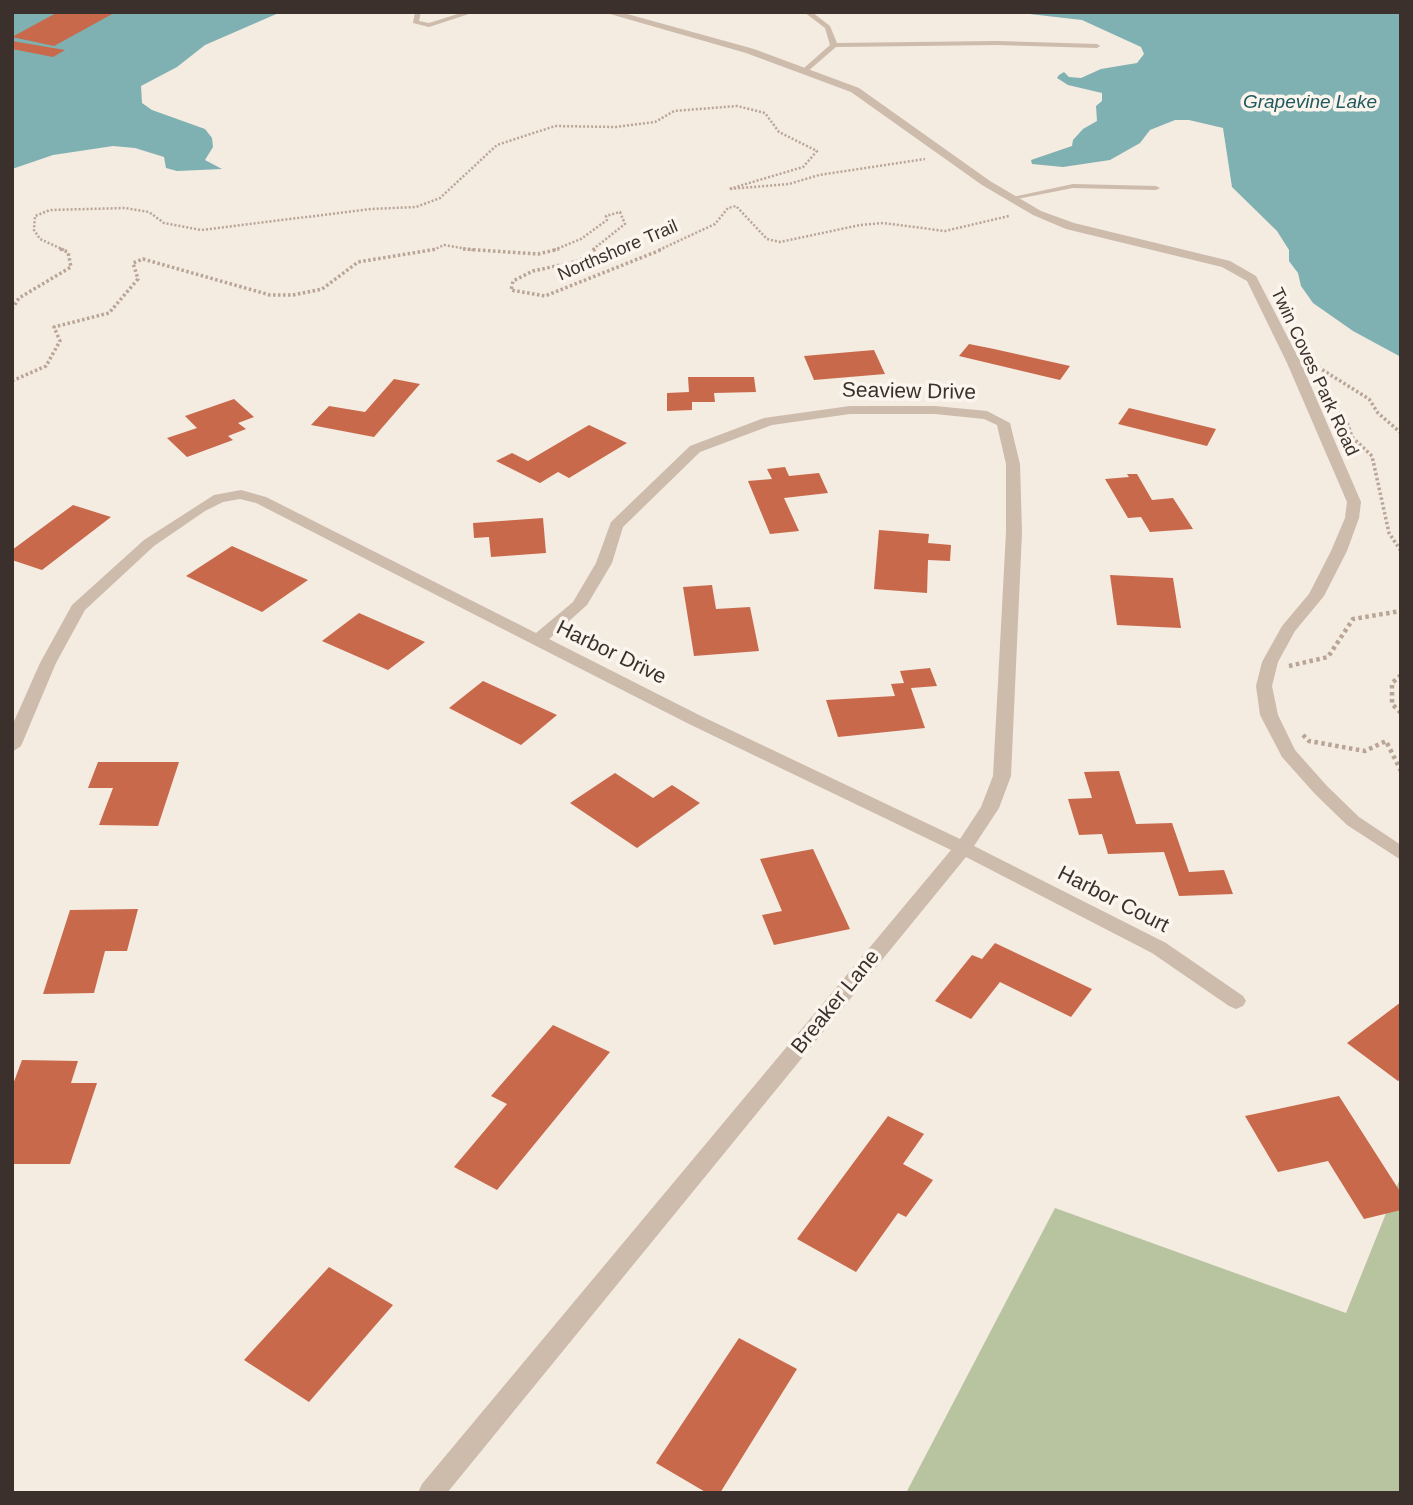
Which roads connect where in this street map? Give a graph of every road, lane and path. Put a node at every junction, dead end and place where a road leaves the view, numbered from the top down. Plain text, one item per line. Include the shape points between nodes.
1 (418, 12) edge
2 (472, 12) edge
3 (608, 12) edge
4 (807, 12) edge
5 (835, 45) junction
6 (1097, 47) dead end
7 (807, 70) junction
8 (947, 156) junction
9 (1156, 188) dead end
10 (1012, 198) junction
11 (1031, 209) junction
12 (12, 309) edge
13 (1290, 357) junction
14 (12, 381) edge
15 (1306, 391) junction
16 (1003, 423) joint
17 (1401, 433) edge
18 (1401, 551) edge
19 (1401, 611) edge
20 (537, 641) junction
21 (1283, 668) dead end
22 (1401, 675) edge
23 (1401, 713) edge
24 (1299, 732) dead end
25 (12, 746) edge
26 (1401, 771) edge
27 (963, 848) junction
28 (1401, 854) edge
29 (1236, 1001) dead end
30 (431, 1493) edge

1 - 2 lane via 415,22 429,24
3 - 7 street, Twin Coves Park Road
4 - 5 lane via 828,27
5 - 6 lane
5 - 7 lane
7 - 8 street, Twin Coves Park Road via 863,95
8 - 10 street, Twin Coves Park Road
8 - 12 path via 819,175 789,184 729,189 803,167 817,151 779,132 765,113 737,106 674,111 655,122 616,127 555,126 497,145 440,198 416,207 201,230 164,223 149,212 125,208 50,210 35,216 34,230 40,239 68,252 71,267 19,298
9 - 10 lane via 1073,186
10 - 11 street, Twin Coves Park Road
11 - 13 street, Twin Coves Park Road via 1070,226 1158,245 1242,271 1252,279
11 - 14 path, Northshore Trail via 964,229 883,223 780,242 767,239 736,206 699,232 545,296 511,290 513,281 533,271 579,261 625,224 620,212 606,216 607,220 582,239 555,250 538,254 482,252 444,245 430,252 358,262 322,289 293,295 270,295 144,259 133,263 138,279 108,313 54,327 60,341 46,366
13 - 15 street, Twin Coves Park Road
13 - 17 path via 1326,371 1369,399
15 - 18 path via 1335,407 1352,437 1372,456 1389,533
15 - 28 street, Twin Coves Park Road via 1354,502 1339,551 1316,596 1288,629 1270,662 1264,686 1269,715 1288,753 1321,790 1353,821
16 - 20 street, Seaview Drive via 987,415 935,410 839,411 769,421 695,449 616,525 604,563 579,605
16 - 27 street, Breaker Lane via 1013,464 1014,532 1002,776 989,808
19 - 21 path via 1353,619 1328,657
20 - 25 street, Harbor Drive via 261,500 241,494 219,498 149,543 78,608
20 - 27 street, Harbor Drive
22 - 23 path via 1392,683 1392,704
24 - 26 path via 1309,741 1365,751 1387,741
27 - 29 street, Harbor Court via 1158,948
27 - 30 street, Breaker Lane

